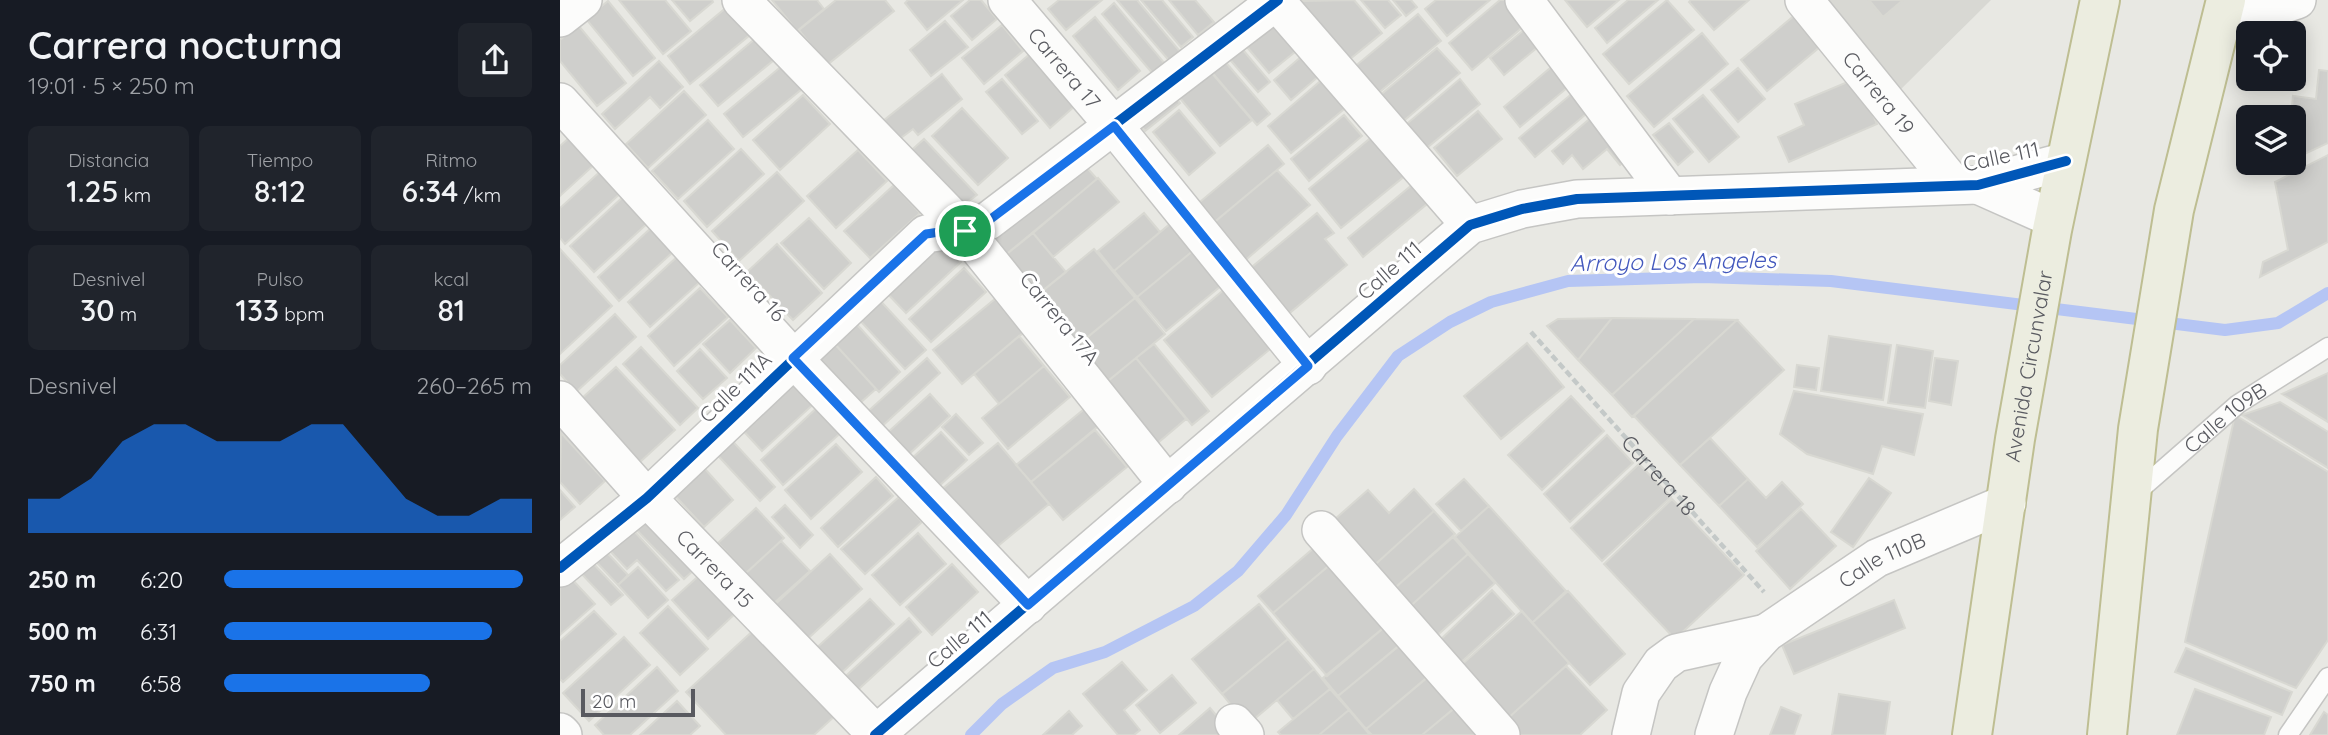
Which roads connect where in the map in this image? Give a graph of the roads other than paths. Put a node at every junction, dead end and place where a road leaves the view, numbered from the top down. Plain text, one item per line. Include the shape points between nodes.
1 (583, 0) edge
2 (741, 0) edge
3 (1007, 0) edge
4 (1276, 0) edge
5 (1524, 0) edge
6 (1804, 0) edge
7 (2100, 0) edge
8 (2297, 0) edge
9 (2223, 13) edge
10 (560, 18) edge
11 (560, 102) edge
12 (1114, 126) junction
13 (2066, 161) junction
14 (1966, 185) junction
15 (1670, 195) junction
16 (1470, 225) junction
17 (2053, 225) junction
18 (965, 231) junction
19 (2328, 347) edge
20 (793, 358) junction
21 (1308, 366) junction
22 (560, 400) edge
23 (1168, 485) junction
24 (647, 498) junction
25 (2131, 498) junction
26 (2007, 503) junction
27 (1321, 530) dead end
28 (560, 568) edge
29 (1028, 605) junction
30 (1777, 625) junction
31 (2328, 677) edge
32 (876, 735) edge
33 (1502, 735) edge
34 (1631, 735) edge
35 (1714, 735) edge
36 (1972, 735) edge
37 (2107, 735) edge
38 (2288, 735) edge

1 - 10 street
2 - 18 street, Carrera 17A
3 - 12 street, Carrera 17
4 - 12 street, Calle 111A
4 - 16 street
5 - 15 street
6 - 14 street, Carrera 19
7 - 13 highway, Avenida Circunvalar
8 - 9 street
9 - 25 highway via 2171,225
11 - 20 street, Carrera 16
12 - 18 street, Calle 111A via 988,221
12 - 21 street, Carrera 17
13 - 14 street, Calle 111
13 - 17 highway, Avenida Circunvalar
14 - 15 street, Calle 111
14 - 17 street, Calle 111
15 - 16 street, Calle 111 via 1577,199
16 - 21 street, Calle 111
17 - 26 highway, Avenida Circunvalar via 2014,439
18 - 20 street, Calle 111A via 926,234
18 - 23 street, Carrera 17A
19 - 25 lane, Calle 109B via 2238,404
20 - 24 street, Calle 111A
20 - 29 street, Carrera 16
21 - 23 street, Calle 111
22 - 24 street, Carrera 15
23 - 29 street, Calle 111
24 - 28 street, Calle 111A
24 - 32 street, Carrera 15
25 - 37 highway
26 - 30 street, Calle 110B via 1877,558
26 - 36 highway, Avenida Circunvalar
27 - 33 street
29 - 32 street, Calle 111
30 - 34 street, Calle 110B via 1676,653 1661,664 1641,693
30 - 35 street, Calle 110B via 1744,657
31 - 38 lane

